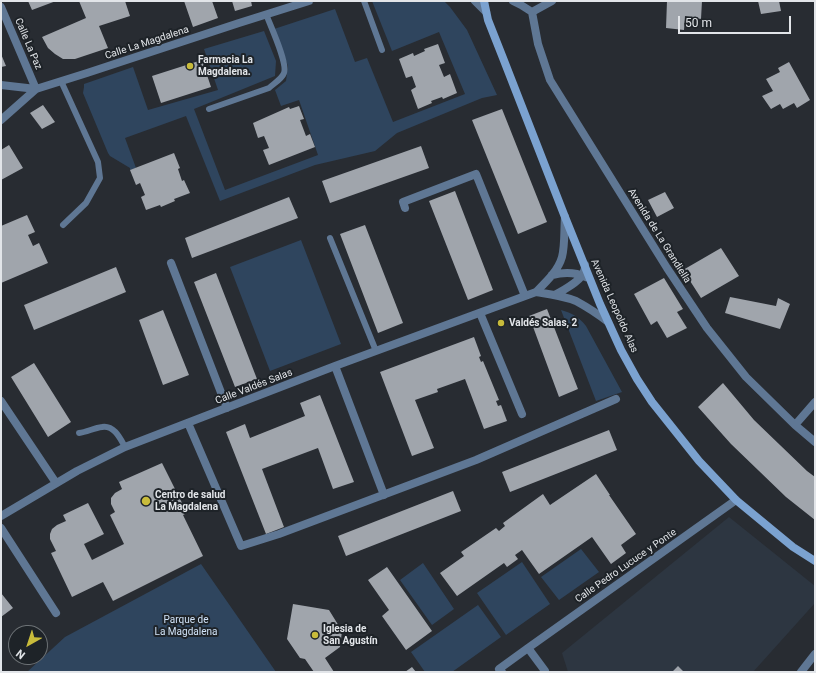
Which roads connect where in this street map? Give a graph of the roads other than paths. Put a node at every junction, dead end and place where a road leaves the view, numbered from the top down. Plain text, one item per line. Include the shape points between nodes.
1 (309, 1) edge
2 (364, 1) edge
3 (475, 1) edge
4 (484, 1) edge
5 (513, 1) edge
6 (552, 1) edge
7 (1, 7) edge
8 (486, 12) junction
9 (532, 12) junction
10 (266, 14) junction
11 (382, 50) dead end
12 (61, 81) junction
13 (1, 85) edge
14 (36, 89) junction
15 (209, 109) dead end
16 (1, 120) edge
17 (405, 208) dead end
18 (565, 217) junction
19 (63, 224) dead end
20 (330, 238) dead end
21 (171, 263) dead end
22 (552, 275) junction
23 (586, 277) junction
24 (536, 292) junction
25 (554, 295) junction
26 (524, 296) junction
27 (480, 313) junction
28 (608, 322) junction
29 (376, 351) junction
30 (335, 366) junction
31 (616, 399) dead end
32 (1, 401) edge
33 (815, 402) edge
34 (227, 408) junction
35 (522, 414) dead end
36 (188, 423) junction
37 (795, 425) junction
38 (79, 433) dead end
39 (815, 442) edge
40 (125, 447) junction
41 (56, 483) junction
42 (384, 495) junction
43 (736, 500) junction
44 (1, 516) edge
45 (1, 528) edge
46 (815, 561) edge
47 (56, 613) dead end
48 (528, 648) junction
49 (815, 654) edge
50 (502, 672) edge
51 (544, 672) edge
52 (801, 672) edge

1 - 10 street, Calle La Magdalena
2 - 11 lane
3 - 8 street
4 - 8 main road, Avenida Leopoldo Alas
5 - 9 street
6 - 9 street
7 - 14 street, Calle La Paz
8 - 18 main road, Avenida Leopoldo Alas
9 - 37 street, Avenida de La Grandiella via 538,44 550,80 667,268 707,328 746,377
10 - 12 street, Calle La Magdalena
10 - 15 lane via 284,62 284,73 269,88
12 - 14 street, Calle La Magdalena
12 - 19 lane via 98,162 100,178 86,203
13 - 14 street
14 - 16 street, Calle La Magdalena
17 - 26 street via 403,202 476,174
18 - 22 street, Calle Valdés Salas via 562,258
18 - 23 main road, Avenida Leopoldo Alas via 585,265
20 - 29 lane
21 - 34 street
22 - 23 street via 568,272
22 - 24 street, Calle Valdés Salas
23 - 25 street
23 - 28 main road, Avenida Leopoldo Alas
24 - 25 street, Calle Valdés Salas
24 - 26 street, Calle Valdés Salas
25 - 28 street, Calle Valdés Salas via 575,301
26 - 27 street, Calle Valdés Salas
27 - 29 street, Calle Valdés Salas
27 - 35 street
28 - 43 main road, Avenida Leopoldo Alas via 621,350 652,402 699,461
29 - 30 street, Calle Valdés Salas
30 - 34 street, Calle Valdés Salas
30 - 42 street
31 - 42 street via 476,460
32 - 41 street
33 - 37 street
34 - 36 street, Calle Valdés Salas
36 - 40 street, Calle Valdés Salas
36 - 42 street via 241,546
37 - 39 street, Avenida de La Grandiella
38 - 40 lane via 103,426 115,431
40 - 41 street, Calle Valdés Salas
41 - 44 street, Calle Valdés Salas
43 - 46 main road, Avenida Leopoldo Alas via 793,547
43 - 48 street, Calle Pedro Lucuce y Ponte
45 - 47 street
48 - 50 street, Calle Pedro Lucuce y Ponte via 499,669
48 - 51 street
49 - 52 street

